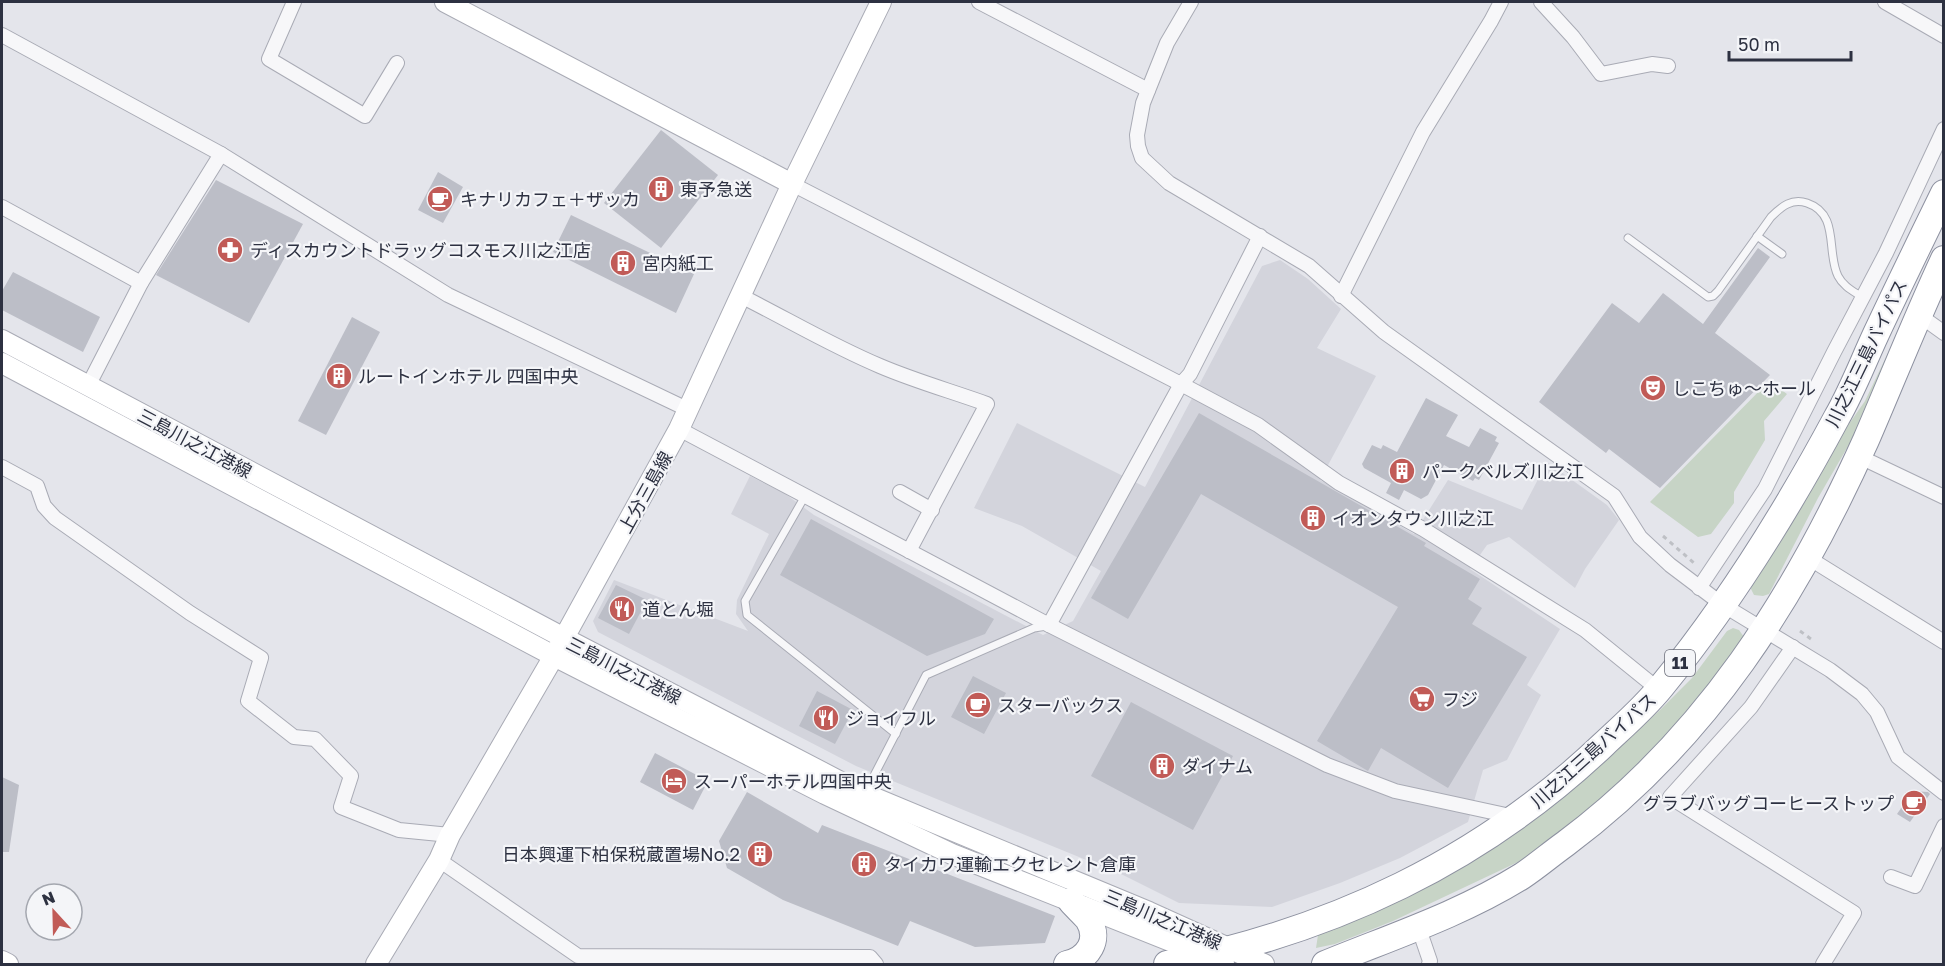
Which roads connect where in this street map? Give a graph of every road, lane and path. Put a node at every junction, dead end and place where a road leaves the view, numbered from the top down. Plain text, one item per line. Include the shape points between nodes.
1 (294, 2) edge
2 (445, 2) edge
3 (881, 2) edge
4 (979, 2) edge
5 (1191, 2) edge
6 (1501, 2) edge
7 (1541, 2) edge
8 (1885, 2) edge
9 (2, 35) edge
10 (1944, 36) edge
11 (397, 63) dead end
12 (1668, 66) dead end
13 (1148, 90) junction
14 (1944, 129) edge
15 (221, 154) junction
16 (792, 184) junction
17 (1944, 194) edge
18 (2, 207) edge
19 (1260, 236) junction
20 (1757, 236) junction
21 (1628, 238) dead end
22 (1782, 254) dead end
23 (1944, 260) edge
24 (141, 284) junction
25 (741, 296) junction
26 (1341, 296) junction
27 (1862, 297) junction
28 (1919, 315) junction
29 (1944, 333) edge
30 (2, 340) edge
31 (2, 363) edge
32 (1181, 384) junction
33 (88, 386) junction
34 (689, 410) junction
35 (679, 429) junction
36 (1858, 456) junction
37 (2, 467) edge
38 (900, 492) dead end
39 (805, 496) junction
40 (1944, 497) edge
41 (932, 510) junction
42 (909, 551) junction
43 (1807, 557) junction
44 (1699, 588) junction
45 (1723, 605) junction
46 (1049, 626) junction
47 (1765, 630) junction
48 (564, 638) junction
49 (1944, 642) edge
50 (1793, 647) junction
51 (554, 656) junction
52 (1659, 690) junction
53 (896, 734) junction
54 (1944, 793) edge
55 (865, 794) junction
56 (1518, 817) junction
57 (1944, 826) edge
58 (450, 835) junction
59 (439, 860) junction
60 (1890, 877) dead end
61 (1071, 901) junction
62 (1418, 926) junction
63 (1222, 957) edge
64 (2, 961) edge
65 (8, 964) edge
66 (376, 964) edge
67 (876, 964) edge
68 (1067, 964) edge
69 (1167, 964) edge
70 (1264, 964) edge
71 (1325, 964) edge
72 (1429, 964) edge
73 (1823, 964) edge

1 - 11 street via 268,59 365,116
2 - 16 main road
3 - 16 main road, 上分三島線
4 - 13 street
5 - 13 street via 1167,43
6 - 26 street via 1423,132
7 - 12 street via 1601,74 1653,64
8 - 10 street
9 - 15 street
13 - 19 street via 1138,127 1142,158 1169,183
14 - 27 street
15 - 24 street
15 - 34 street via 448,294
16 - 25 main road, 上分三島線
16 - 32 street
17 - 45 highway, 川之江三島バイパス / 11 via 1838,415
18 - 24 street
19 - 26 street via 1309,266
19 - 32 street via 1191,374
20 - 21 lane via 1718,291 1708,297
20 - 22 lane
20 - 27 lane via 1782,206 1801,201 1812,205 1828,221 1836,273 1847,288
23 - 28 highway, 川之江三島バイパス
24 - 33 street
25 - 34 main road, 上分三島線
25 - 41 street via 877,365 987,404
26 - 44 street via 1384,332 1614,495 1640,537
27 - 44 street via 1765,489
28 - 29 street
28 - 36 highway, 川之江三島バイパス
30 - 33 main road, 三島川之江港線
31 - 51 main road, 三島川之江港線
32 - 46 street
32 - 52 street via 1258,425 1339,483 1423,529 1585,630
33 - 48 main road, 三島川之江港線
34 - 35 main road, 上分三島線
35 - 39 street
35 - 48 main road, 上分三島線
36 - 40 street
36 - 43 highway, 川之江三島バイパス
37 - 58 street via 37,486 44,506 55,518 189,613 261,658 248,701 294,737 315,739 351,776 341,807 399,830
38 - 41 street
39 - 42 street
39 - 53 lane via 745,601 747,615
41 - 42 street
42 - 46 street
43 - 47 highway, 川之江三島バイパス
43 - 49 street
44 - 45 street
45 - 47 street
45 - 52 highway, 川之江三島バイパス / 11
46 - 53 lane via 1034,628 926,675
46 - 56 street via 1327,765 1395,791
47 - 50 street
47 - 62 highway, 川之江三島バイパス via 1708,707 1655,766 1595,821 1522,875
48 - 51 main road, 上分三島線
48 - 55 main road, 三島川之江港線
50 - 54 street via 1862,693 1877,712 1898,757
50 - 73 street via 1751,707 1670,797 1854,913
51 - 58 main road, 上分三島線
51 - 61 main road, 三島川之江港線 via 825,794 952,854
52 - 56 highway, 川之江三島バイパス / 11 via 1582,765
53 - 55 lane
55 - 63 main road, 三島川之江港線
56 - 63 highway, 川之江三島バイパス / 11 via 1402,886 1347,911
57 - 60 street via 1915,886
58 - 59 main road, 上分三島線
59 - 66 main road, 上分三島線
59 - 67 street via 578,956 870,957
61 - 63 main road, 三島川之江港線
61 - 68 highway via 1089,920 1093,934 1088,954
62 - 71 highway, 川之江三島バイパス
62 - 72 street
63 - 69 highway, 川之江三島バイパス / 11
63 - 70 main road, 三島川之江港線
64 - 65 main road

